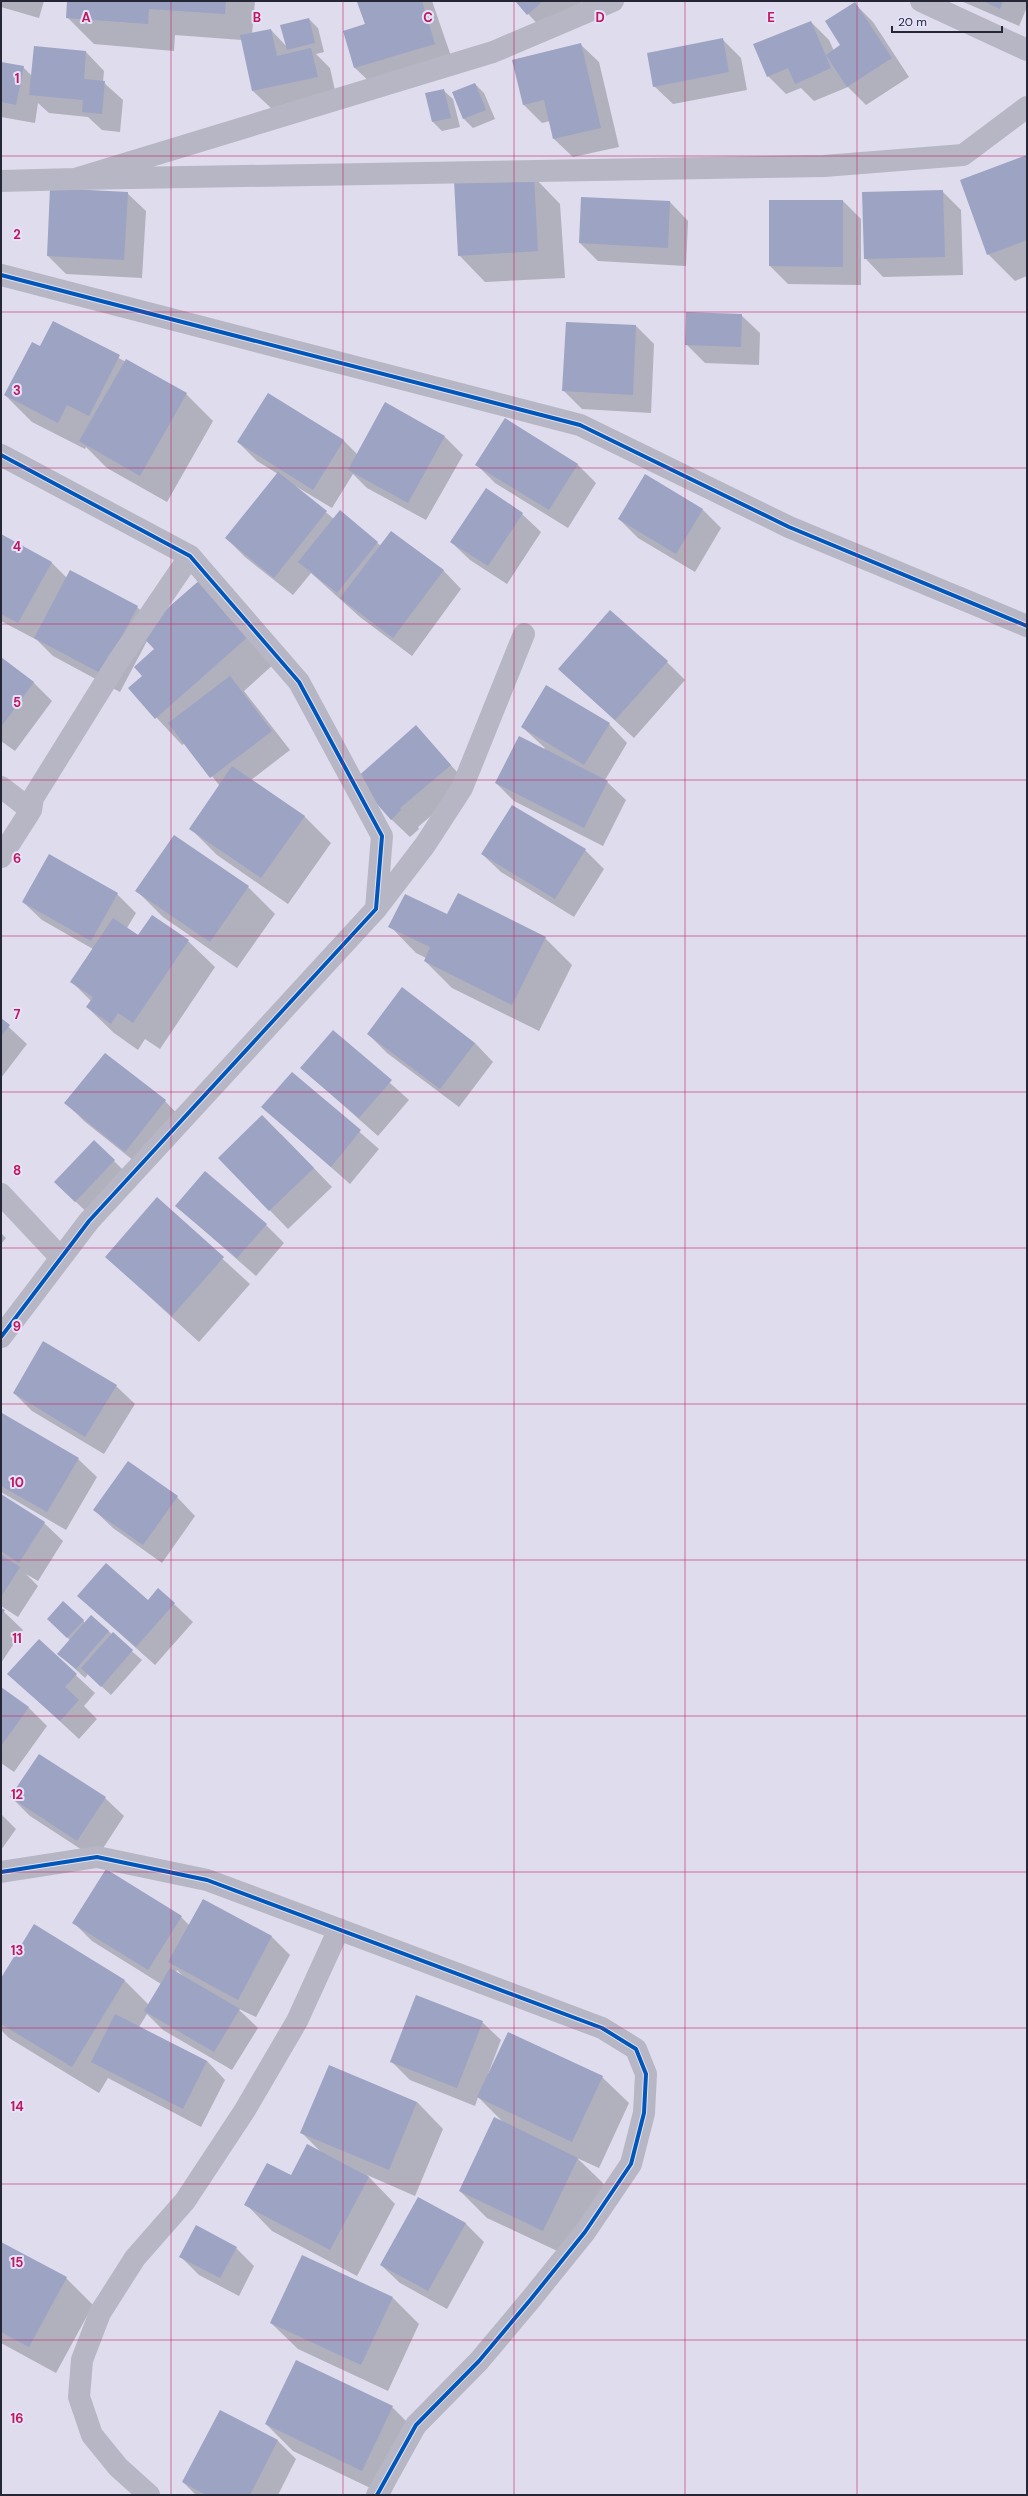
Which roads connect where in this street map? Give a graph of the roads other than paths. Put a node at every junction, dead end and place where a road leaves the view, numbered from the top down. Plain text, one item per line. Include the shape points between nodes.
1 (613, 1) edge
2 (921, 1) edge
3 (1027, 50) edge
4 (1027, 107) edge
5 (75, 179) junction
6 (1, 181) edge
7 (1, 275) edge
8 (1, 455) edge
9 (190, 556) junction
10 (1027, 626) edge
11 (524, 634) dead end
12 (1, 787) edge
13 (31, 810) junction
14 (1, 857) edge
15 (376, 909) junction
16 (1, 1194) edge
17 (61, 1258) junction
18 (1, 1337) edge
19 (1, 1872) edge
20 (339, 1928) junction
21 (148, 2495) edge
22 (377, 2495) edge

1 - 5 street via 493,52
2 - 3 street
4 - 5 street via 963,155 824,166
5 - 6 street
7 - 10 street via 580,425 789,527
8 - 9 street
9 - 13 street via 112,669 33,798
9 - 15 street via 299,682 382,836
11 - 15 street via 462,788 425,845
12 - 13 street
13 - 14 street
15 - 17 street via 89,1221
16 - 17 street
17 - 18 street
19 - 20 street via 97,1857 208,1880
20 - 21 street via 298,2021 245,2110 185,2201 135,2258 100,2313 82,2360 78,2397 92,2435 118,2467
20 - 22 street via 602,2028 636,2049 646,2074 644,2114 631,2164 585,2232 532,2299 479,2361 416,2425

